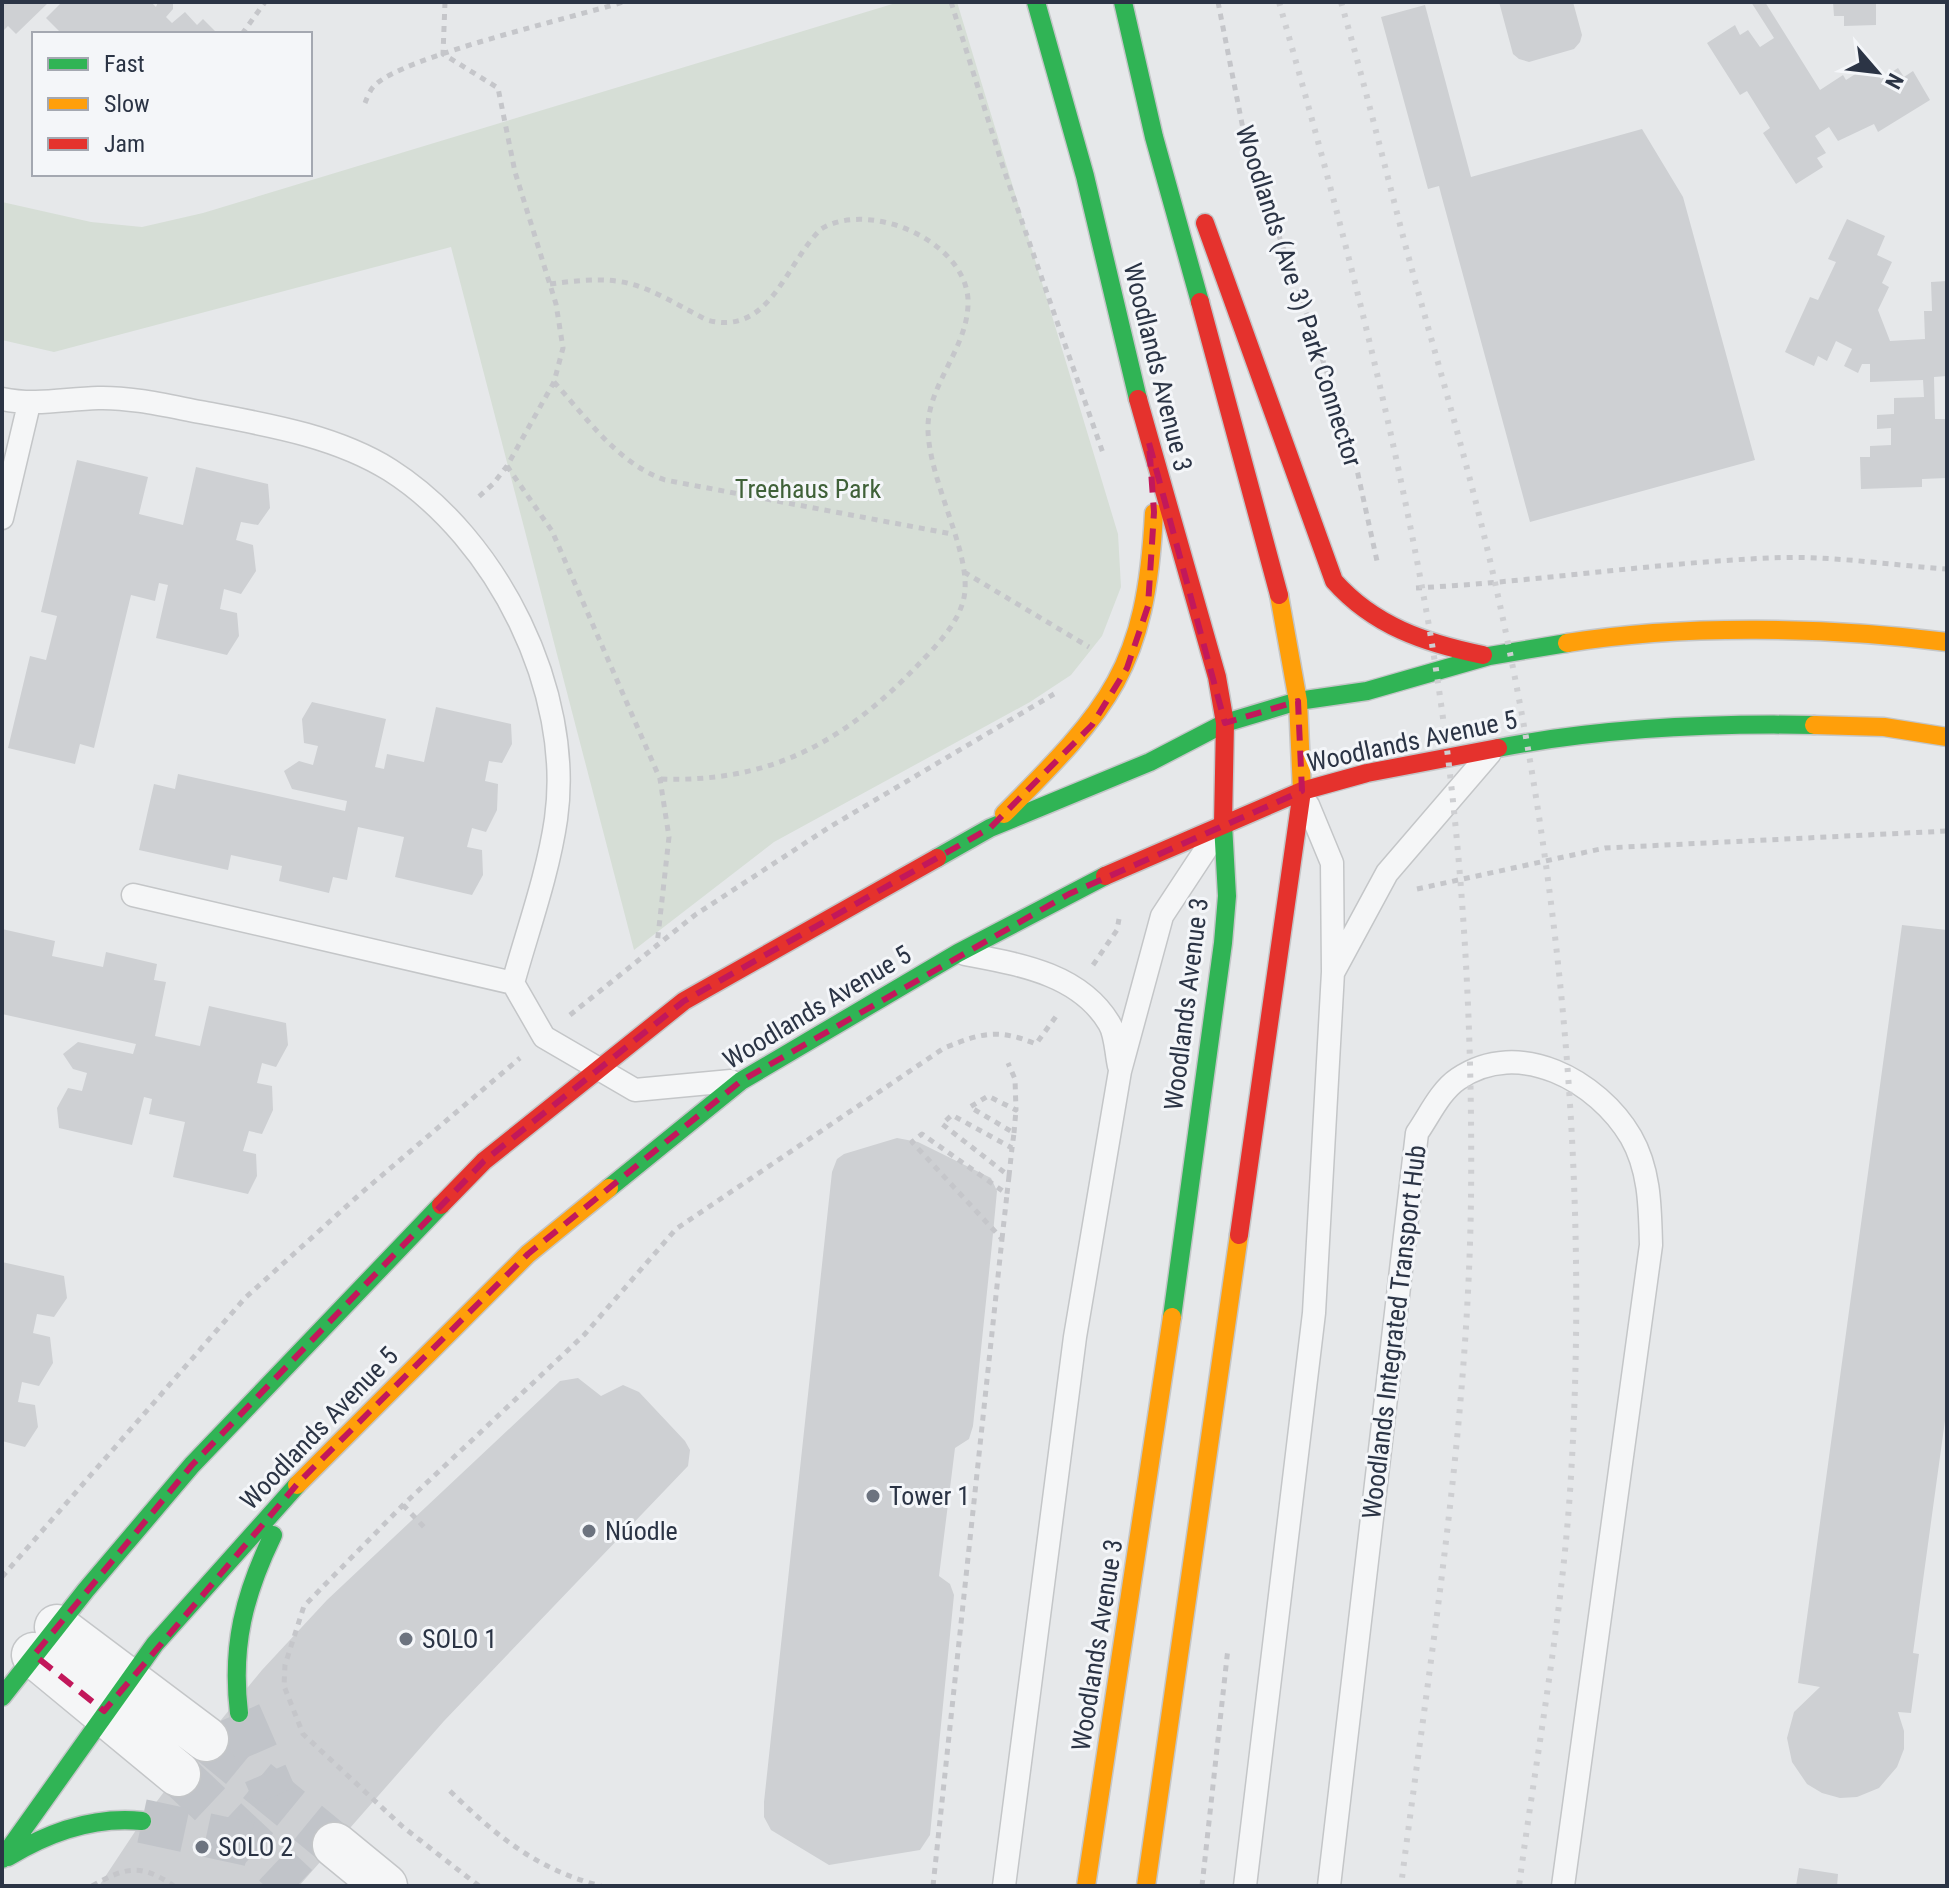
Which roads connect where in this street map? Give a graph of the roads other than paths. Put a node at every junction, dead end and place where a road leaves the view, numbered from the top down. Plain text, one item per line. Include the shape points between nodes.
1 (1125, 2) edge
2 (1043, 10) edge
3 (1174, 136) dead end
4 (1200, 210) dead end
5 (2, 399) edge
6 (29, 404) junction
7 (1149, 443) junction
8 (2, 518) edge
9 (1947, 642) edge
10 (1489, 656) junction
11 (1298, 701) junction
12 (1225, 723) junction
13 (1947, 737) edge
14 (1493, 750) junction
15 (1302, 791) junction
16 (1223, 824) junction
17 (990, 828) junction
18 (133, 895) dead end
19 (958, 953) junction
20 (1333, 972) junction
21 (513, 983) junction
22 (597, 1070) junction
23 (1120, 1071) junction
24 (741, 1081) junction
25 (299, 1482) junction
26 (45, 1641) junction
27 (115, 1696) junction
28 (2, 1697) edge
29 (222, 1726) joint
30 (178, 1774) tunnel mouth
31 (142, 1821) tunnel mouth
32 (335, 1845) tunnel mouth
33 (2, 1860) edge
34 (385, 1886) edge
35 (1004, 1886) edge
36 (1086, 1886) edge
37 (1146, 1886) edge
38 (1245, 1886) edge
39 (1329, 1886) edge
40 (1563, 1886) edge

1 - 3 main road
1 - 11 main road via 1154,137 1276,575
2 - 7 main road, Woodlands Avenue 3
4 - 10 main road via 1334,581 1358,609 1393,628 1439,647
5 - 6 lane
6 - 8 lane
6 - 21 lane via 100,398 199,412 329,441 388,469 443,510 502,588 541,672 552,723 556,817
7 - 12 main road, Woodlands Avenue 3 via 1217,677
7 - 17 main road via 1154,512 1151,591 1139,641 1092,725
9 - 10 main road via 1878,633 1700,632 1616,635
10 - 11 main road via 1367,691
11 - 12 main road
11 - 15 main road
12 - 16 main road, Woodlands Avenue 3
12 - 17 main road via 1150,762
13 - 14 main road, Woodlands Avenue 5 via 1884,727 1764,724 1556,737
14 - 15 main road, Woodlands Avenue 5
14 - 20 lane via 1387,873
15 - 16 main road, Woodlands Avenue 5
15 - 20 lane via 1332,863
15 - 37 main road
16 - 19 main road, Woodlands Avenue 5 via 1130,863
16 - 23 lane via 1162,916
16 - 36 main road, Woodlands Avenue 3 via 1223,943
17 - 22 main road via 684,1001
18 - 21 lane
19 - 23 lane via 1032,967 1076,989 1111,1025
19 - 24 main road, Woodlands Avenue 5
20 - 38 lane via 1314,1313
21 - 22 lane via 544,1037
22 - 24 lane via 635,1090
22 - 26 main road via 484,1161 302,1349 192,1465
23 - 35 lane via 1075,1337
24 - 25 main road, Woodlands Avenue 5 via 528,1254
25 - 27 main road, Woodlands Avenue 5
25 - 29 main road via 245,1592
26 - 27 street
26 - 28 main road
27 - 29 street
27 - 30 street
27 - 33 main road, Woodlands Avenue 5
31 - 33 main road via 124,1819 50,1832
32 - 34 street
39 - 40 lane, Woodlands Integrated Transport Hub via 1417,1133 1458,1079 1504,1064 1527,1064 1581,1082 1609,1106 1632,1138 1650,1208 1649,1261

